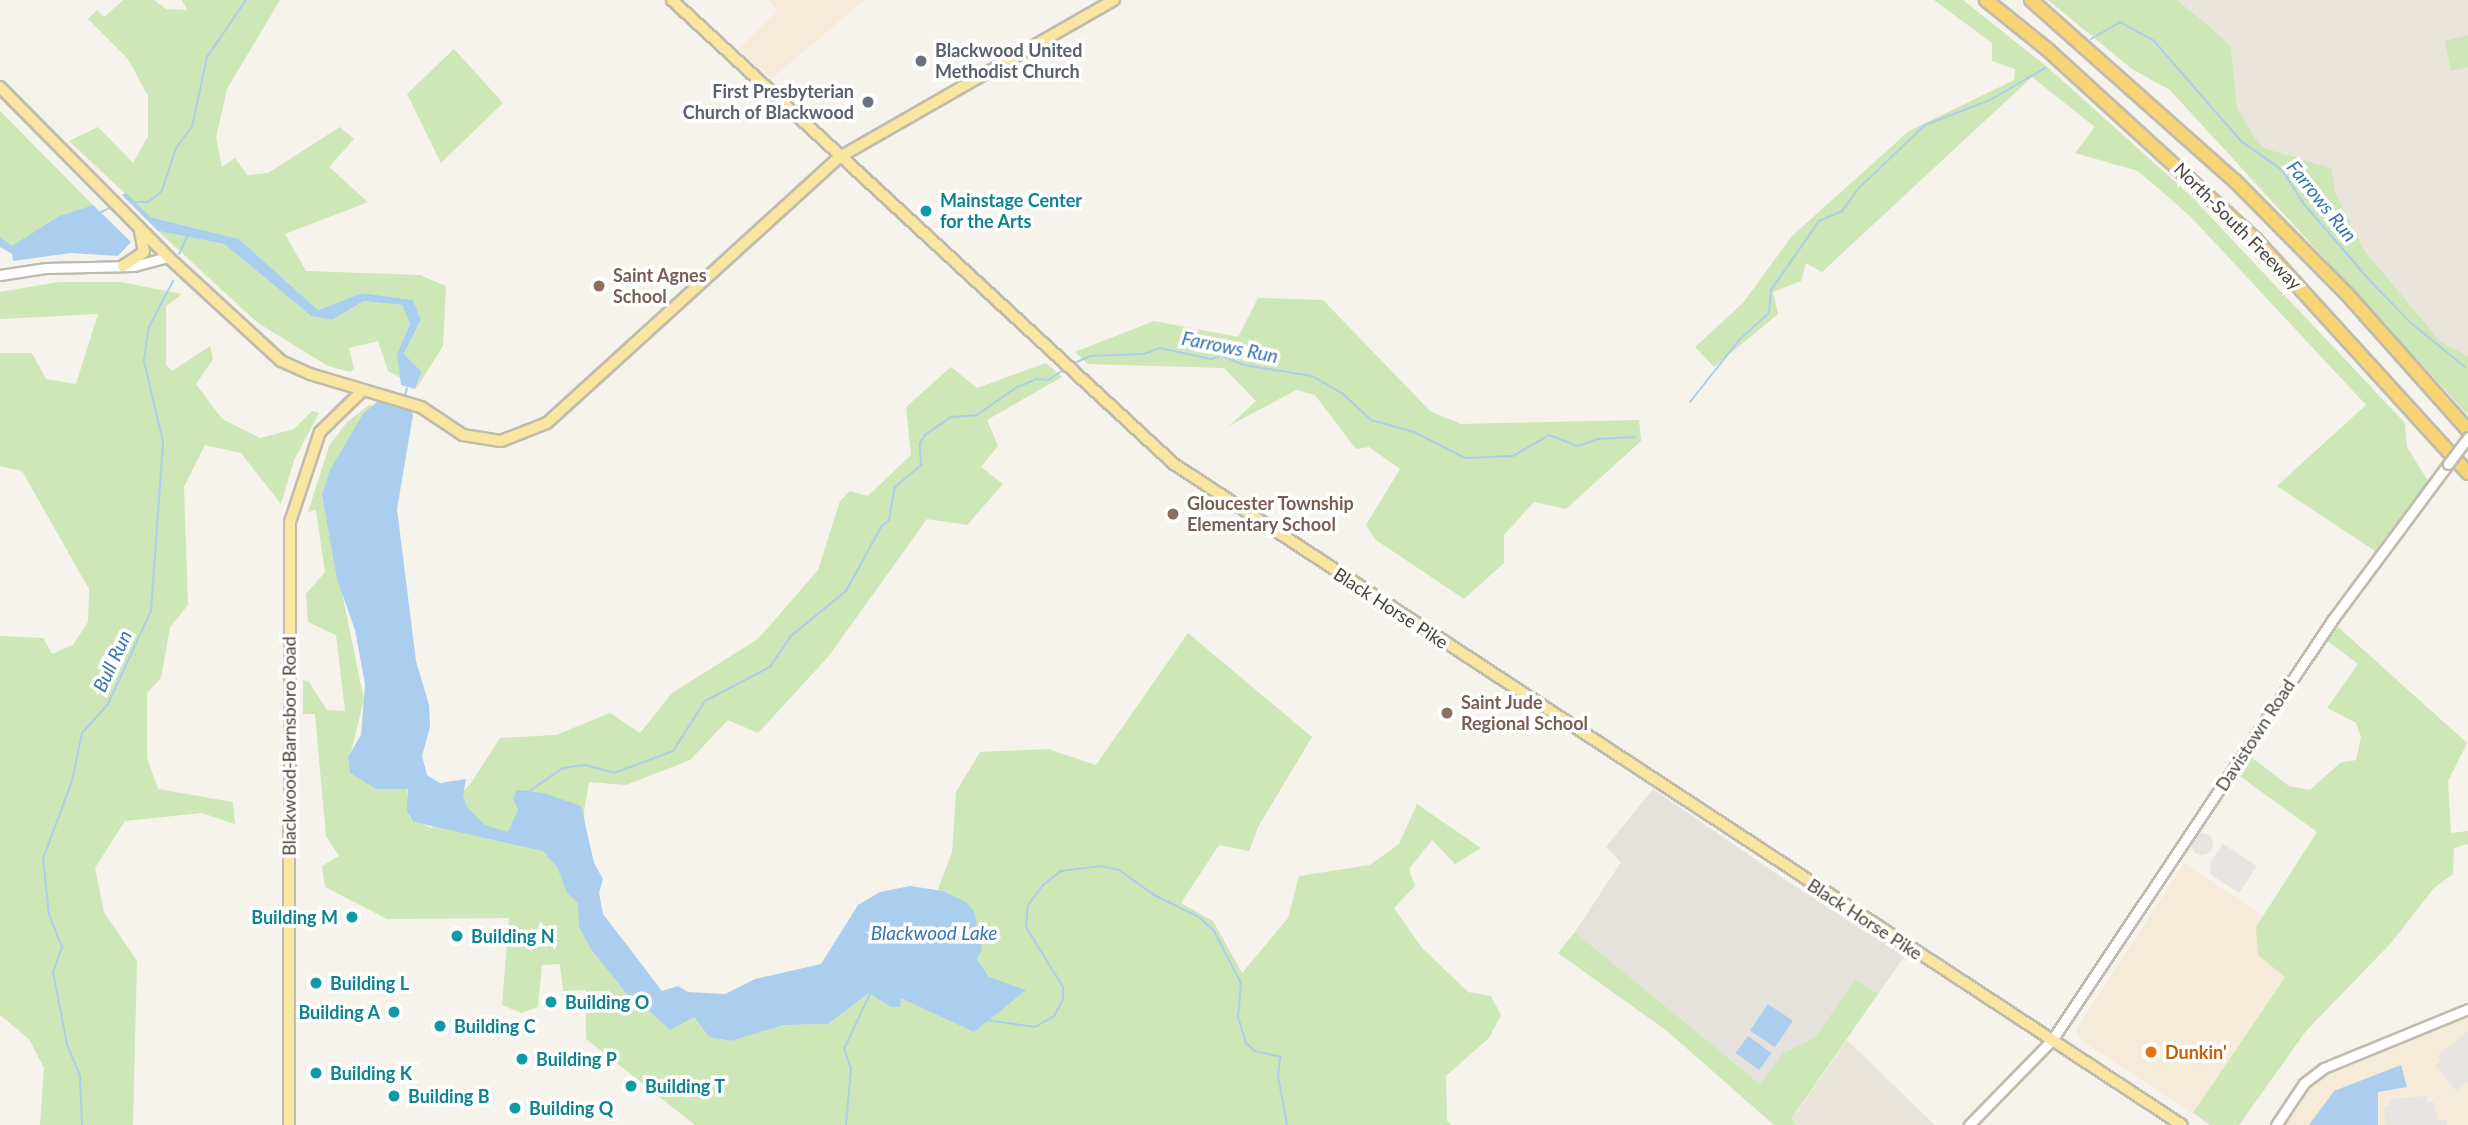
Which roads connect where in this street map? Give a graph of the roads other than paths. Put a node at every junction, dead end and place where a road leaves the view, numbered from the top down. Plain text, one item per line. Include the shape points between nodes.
1 (672, 0) edge
2 (1114, 0) edge
3 (1986, 0) edge
4 (2031, 0) edge
5 (0, 87) edge
6 (838, 158) junction
7 (139, 228) junction
8 (167, 257) junction
9 (123, 266) junction
10 (0, 275) edge
11 (363, 390) junction
12 (2468, 430) edge
13 (2468, 437) edge
14 (2468, 473) edge
15 (2468, 1009) edge
16 (2052, 1040) junction
17 (289, 1125) edge
18 (1969, 1125) edge
19 (2182, 1125) edge
20 (2276, 1125) edge

1 - 6 main road, Black Horse Pike
2 - 6 main road
3 - 14 highway, North-South Freeway via 2048,50 2256,240
4 - 12 highway, North-South Freeway via 2235,181 2346,293
5 - 7 main road
6 - 11 main road via 534,431 501,441 474,439 453,432 415,405
6 - 16 main road, Black Horse Pike via 1197,481
7 - 8 main road
7 - 9 main road via 144,251
8 - 9 street
8 - 11 main road via 281,361
9 - 10 street via 46,268
11 - 17 main road, Blackwood-Barnsboro Road via 320,432 290,522
13 - 16 street, Davistown Road, bridge via 2333,619
15 - 20 street via 2324,1068 2304,1083
16 - 18 street, Davistown Road
16 - 19 main road, Black Horse Pike

